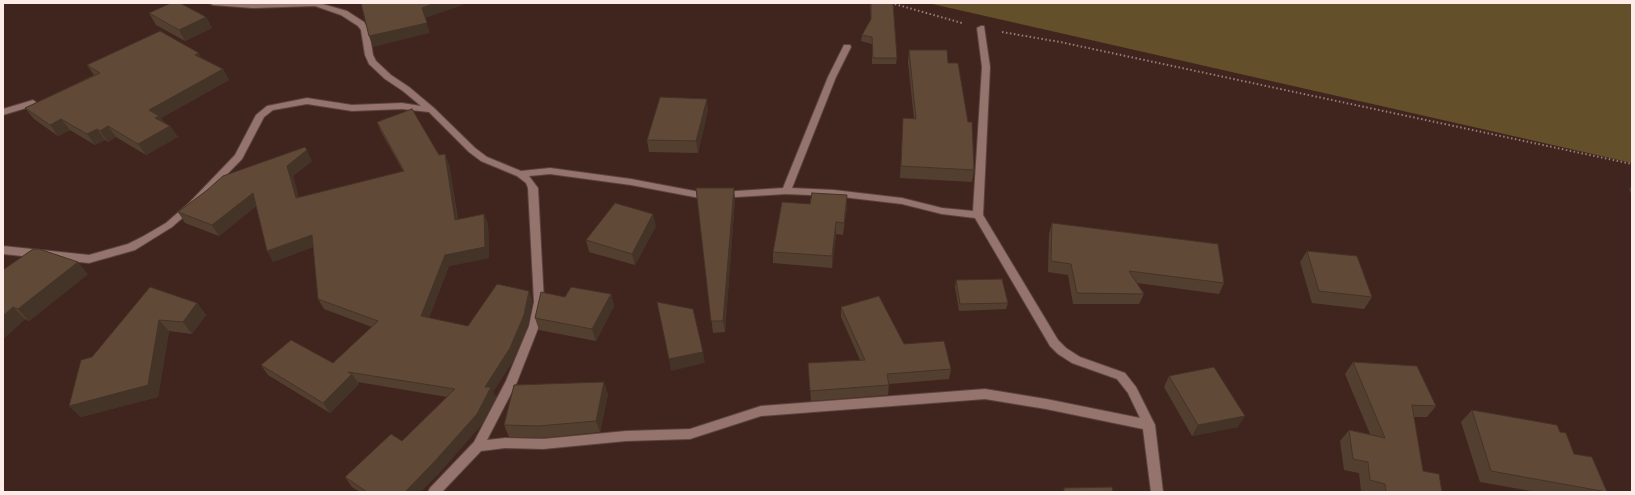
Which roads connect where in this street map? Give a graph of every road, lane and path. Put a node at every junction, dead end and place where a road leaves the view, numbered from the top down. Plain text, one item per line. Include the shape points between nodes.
1 (212, 3) edge
2 (891, 3) edge
3 (981, 28) junction
4 (846, 47) dead end
5 (33, 103) edge
6 (431, 110) junction
7 (3, 112) edge
8 (1632, 164) edge
9 (520, 174) junction
10 (786, 191) junction
11 (978, 215) junction
12 (3, 250) edge
13 (1149, 425) junction
14 (478, 446) junction
15 (434, 492) edge
16 (1157, 492) edge

1 - 6 street via 253,6 315,4 344,13 361,24 365,30 369,55 379,69
2 - 3 path
3 - 8 path via 1068,44
3 - 11 street via 986,67
4 - 10 street
5 - 7 street
6 - 9 street via 484,159
6 - 12 street via 402,106 352,108 308,101 270,108 260,115 239,157 192,205 169,225 131,247 89,260
9 - 10 street via 550,171 706,196
9 - 14 street via 533,188 539,302 527,346
10 - 11 street via 869,196 942,211
11 - 13 street via 1054,343 1076,360 1121,376 1132,390
13 - 14 street via 985,394 761,411 690,434
13 - 16 street
14 - 15 street

